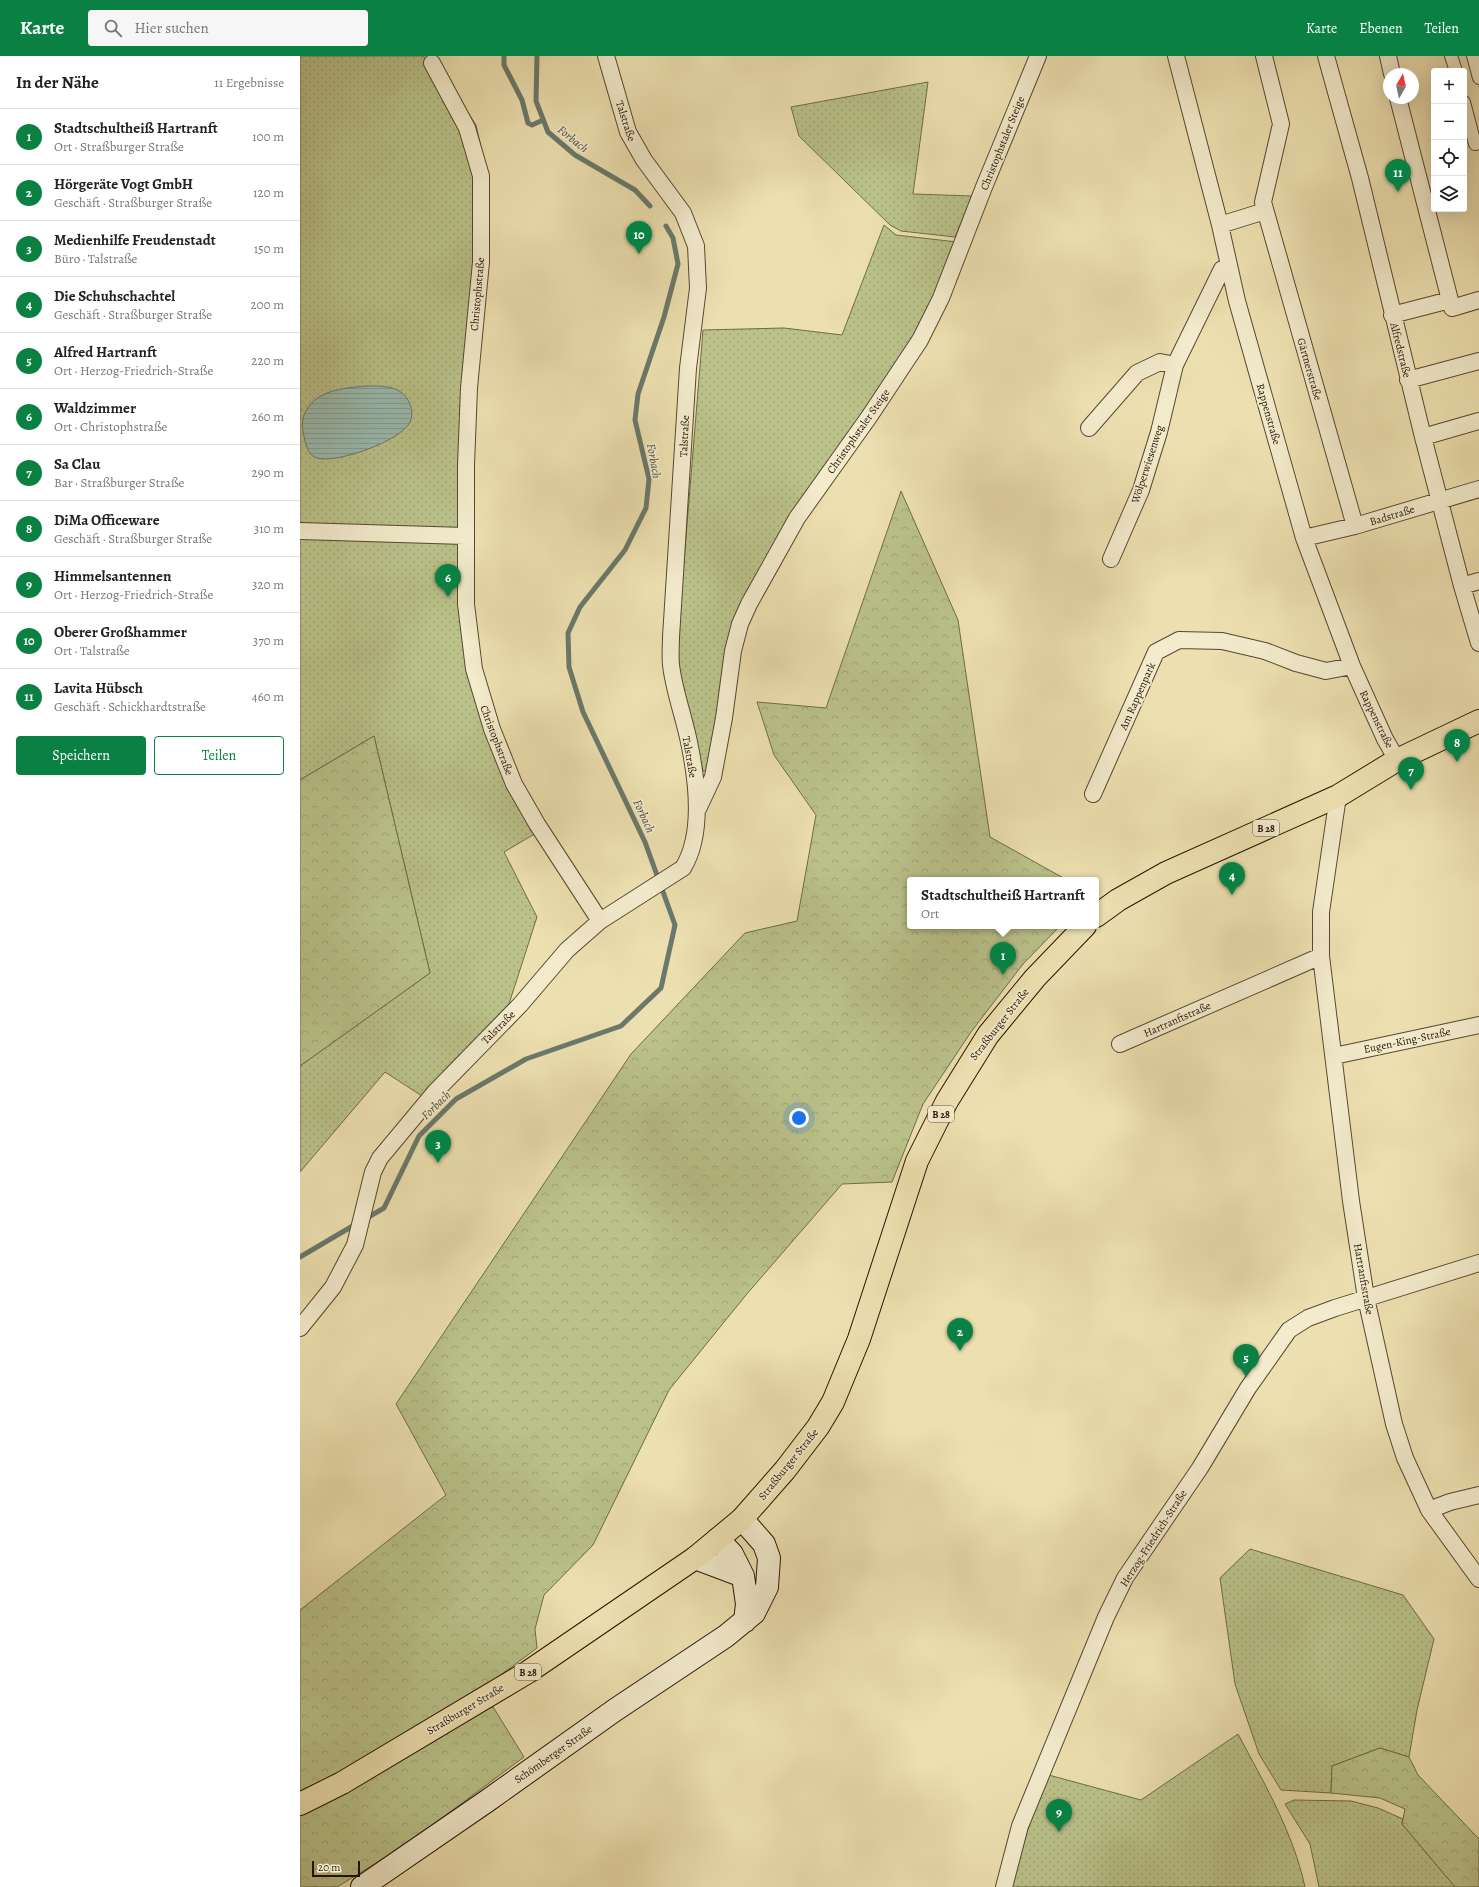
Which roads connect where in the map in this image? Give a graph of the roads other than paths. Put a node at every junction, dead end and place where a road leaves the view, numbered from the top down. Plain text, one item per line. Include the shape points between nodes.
1 (606, 56) edge
2 (1038, 56) edge
3 (1177, 56) edge
4 (1264, 56) edge
5 (1326, 56) edge
6 (1388, 56) edge
7 (1451, 56) edge
8 (1473, 56) edge
9 (432, 63) dead end
10 (1391, 68) edge
11 (1455, 68) edge
12 (1479, 78) edge
13 (1400, 104) edge
14 (1465, 104) edge
15 (1477, 143) edge
16 (1266, 212) junction
17 (1220, 225) junction
18 (1229, 266) junction
19 (1479, 300) edge
20 (1451, 304) junction
21 (1392, 314) junction
22 (1479, 361) edge
23 (1175, 366) junction
24 (1408, 380) junction
25 (1479, 421) edge
26 (1089, 428) dead end
27 (1423, 437) junction
28 (1479, 489) edge
29 (1440, 500) junction
30 (1355, 526) junction
31 (300, 531) edge
32 (465, 536) junction
33 (1304, 538) junction
34 (1111, 559) dead end
35 (1479, 581) edge
36 (1462, 586) junction
37 (1479, 643) edge
38 (1352, 666) junction
39 (1479, 721) edge
40 (1397, 760) junction
41 (1093, 794) dead end
42 (1338, 796) junction
43 (698, 809) junction
44 (1099, 914) edge
45 (600, 921) junction
46 (1082, 929) edge
47 (1321, 956) junction
48 (1479, 1025) edge
49 (1120, 1044) dead end
50 (1334, 1056) junction
51 (1479, 1263) edge
52 (1366, 1298) junction
53 (300, 1328) edge
54 (1479, 1495) edge
55 (1429, 1510) junction
56 (742, 1518) junction
57 (718, 1539) junction
58 (695, 1558) junction
59 (742, 1576) junction
60 (1479, 1579) edge
61 (745, 1621) junction
62 (300, 1804) edge
63 (362, 1887) edge
64 (1004, 1887) edge

1 - 43 street, Talstraße via 628,132 644,160 684,212 696,246 698,288 688,368 671,665 689,742
2 - 43 street, Christophstaler Steige via 941,298 920,340 797,518 749,604 740,624 733,651 713,777
3 - 17 street, Rappenstraße
4 - 16 street, Gärtnerstraße via 1281,124 1263,202
5 - 21 street, Alfredstraße via 1360,178
6 - 10 street
7 - 11 street
8 - 12 street
9 - 32 street, Christophstraße via 467,128 481,176 481,262 469,388
13 - 20 street
14 - 15 street
16 - 17 street
16 - 30 street, Gärtnerstraße
17 - 18 street, Rappenstraße
18 - 23 street, Wölperwiesenweg via 1222,269
18 - 33 street, Rappenstraße
19 - 20 street
20 - 21 street
21 - 24 street, Alfredstraße
22 - 24 street
23 - 26 street via 1160,362 1137,373
23 - 34 street, Wölperwiesenweg via 1159,432 1141,490
24 - 27 street, Alfredstraße
25 - 27 street
27 - 29 street, Alfredstraße
28 - 29 street, Badstraße
29 - 30 street, Badstraße
29 - 36 street, Alfredstraße
30 - 33 street, Badstraße
31 - 32 street
32 - 45 street, Christophstraße via 469,642 480,693 492,729 518,791
33 - 38 street, Rappenstraße
35 - 36 street
36 - 37 street, Alfredstraße
38 - 40 street, Rappenstraße
38 - 41 street, Am Rappenpark via 1326,671 1265,651 1222,641 1178,640 1156,652
39 - 40 main road, B 28
40 - 42 main road, B 28
42 - 44 main road, B 28 via 1166,873
42 - 47 street, Hartranftstraße via 1321,912
43 - 45 street, Talstraße via 694,844 684,868
45 - 53 street, Talstraße via 567,950 520,1005 434,1092 380,1158 373,1172 355,1245 333,1287
46 - 56 main road, Straßburger Straße / B 28 via 1035,978 988,1035 947,1101 917,1160 859,1339 833,1402 798,1454
47 - 49 street, Hartranftstraße
47 - 50 street, Hartranftstraße
48 - 50 street, Eugen-King-Straße
50 - 52 street, Hartranftstraße via 1351,1201
51 - 52 street, Herzog-Friedrich-Straße
52 - 55 street, Hartranftstraße via 1394,1424 1405,1458
52 - 64 street, Herzog-Friedrich-Straße via 1308,1318 1289,1330 1248,1388 1200,1468 1125,1578 1106,1617 1020,1826
54 - 55 street
55 - 60 street, Hartranftstraße
56 - 57 main road, Straßburger Straße / B 28
56 - 61 main road, Schömberger Straße via 764,1544 769,1558 767,1587 754,1613
57 - 58 main road, Straßburger Straße / B 28
57 - 59 main road via 732,1554
58 - 59 main road
58 - 62 main road, Straßburger Straße / B 28 via 528,1672 342,1783
59 - 61 main road via 747,1604
61 - 63 main road, Schömberger Straße

